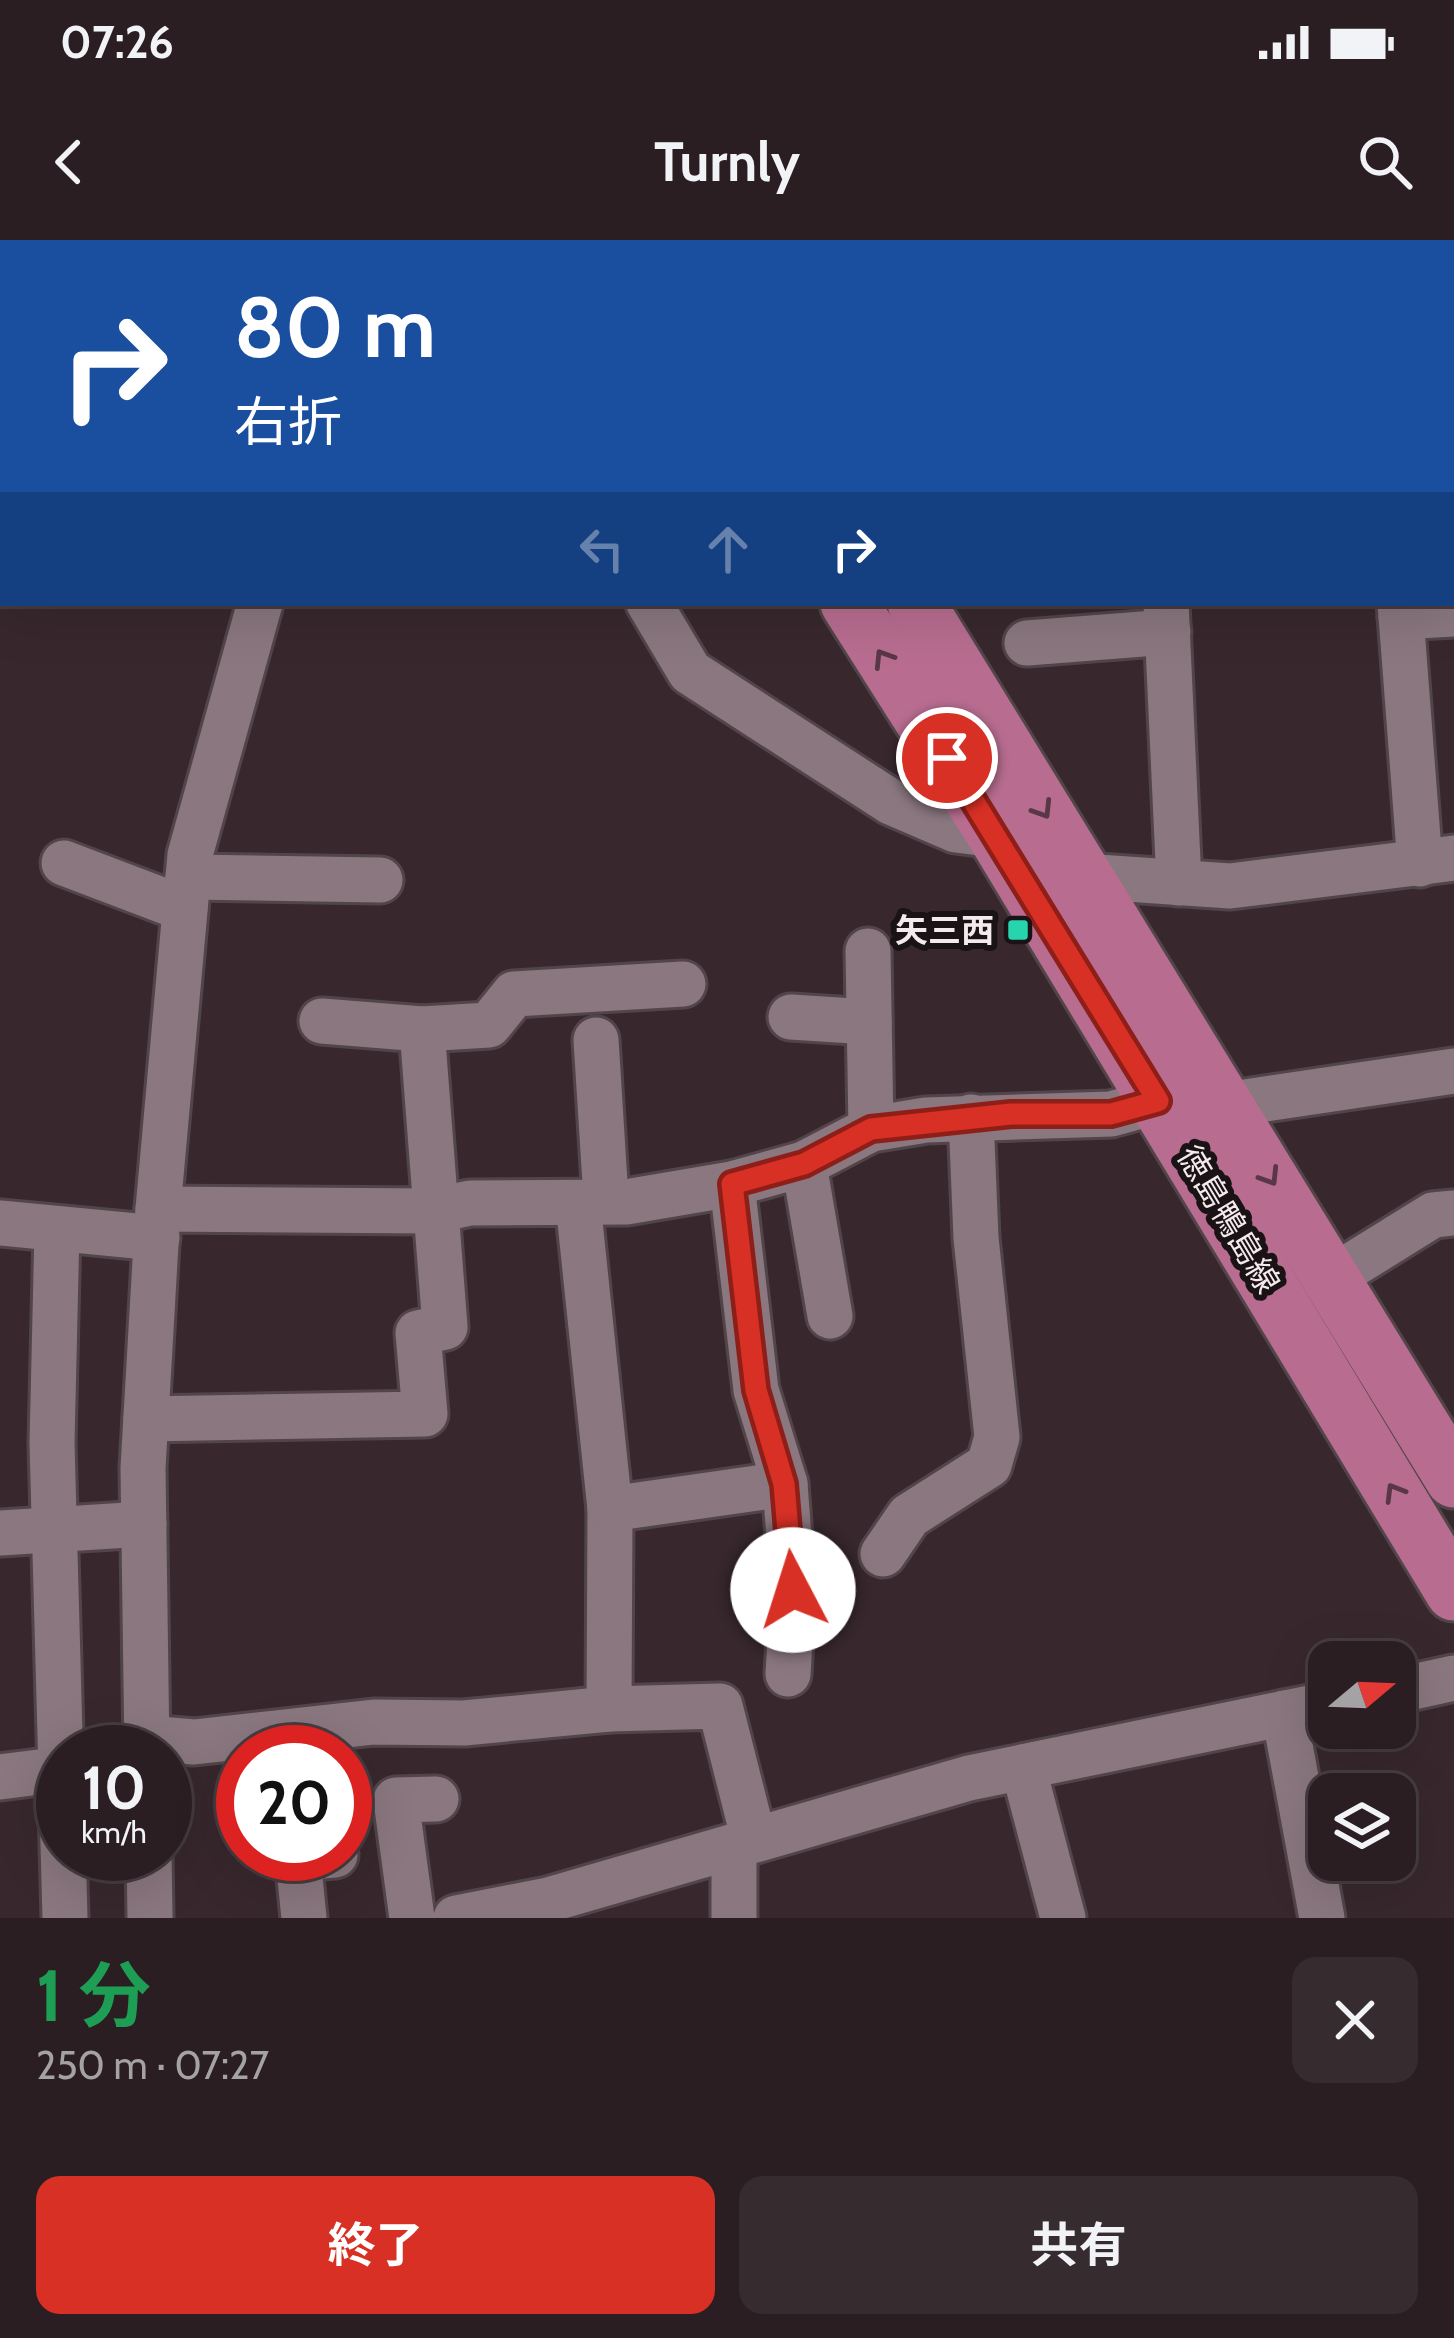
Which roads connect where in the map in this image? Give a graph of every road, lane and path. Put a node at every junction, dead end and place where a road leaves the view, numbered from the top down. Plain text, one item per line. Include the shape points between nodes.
1 (259, 606) edge
2 (651, 606) edge
3 (851, 606) edge
4 (918, 606) edge
5 (1400, 610) edge
6 (1454, 614) edge
7 (1167, 618) edge
8 (1027, 643) dead end
9 (996, 835) junction
10 (1437, 861) edge
11 (64, 863) dead end
12 (1084, 876) junction
13 (380, 880) dead end
14 (1179, 883) junction
15 (186, 893) junction
16 (868, 951) dead end
17 (683, 984) dead end
18 (791, 1017) dead end
19 (322, 1021) dead end
20 (869, 1022) junction
21 (422, 1028) junction
22 (596, 1040) dead end
23 (1454, 1071) edge
24 (1219, 1096) junction
25 (1158, 1101) junction
26 (971, 1117) junction
27 (871, 1129) junction
28 (804, 1164) junction
29 (732, 1184) junction
30 (592, 1201) junction
31 (432, 1211) junction
32 (1454, 1213) edge
33 (0, 1223) edge
34 (158, 1223) junction
35 (58, 1230) junction
36 (1333, 1277) junction
37 (830, 1316) dead end
38 (146, 1419) junction
39 (1454, 1479) edge
40 (784, 1484) junction
41 (610, 1509) junction
42 (144, 1524) junction
43 (54, 1529) junction
44 (0, 1533) edge
45 (883, 1554) dead end
46 (1454, 1592) edge
47 (788, 1674) dead end
48 (1454, 1678) edge
49 (1416, 1686) edge
50 (1308, 1708) edge
51 (610, 1709) junction
52 (1284, 1713) junction
53 (61, 1725) edge
54 (144, 1725) edge
55 (192, 1742) edge
56 (1023, 1767) junction
57 (36, 1772) edge
58 (0, 1777) edge
59 (436, 1799) dead end
60 (744, 1843) junction
61 (64, 1881) edge
62 (149, 1881) edge
63 (300, 1881) edge
64 (65, 1918) edge
65 (150, 1918) edge
66 (304, 1918) edge
67 (412, 1918) edge
68 (457, 1918) edge
69 (734, 1918) edge
70 (1063, 1918) edge
71 (1322, 1918) edge

1 - 15 street
2 - 9 street via 690,672 891,802 956,830
9 -> 3 main road, 徳島鴨島線
4 -> 12 main road, 徳島鴨島線
5 - 6 street
5 - 10 street
7 - 8 street
7 - 14 street
9 - 25 main road, 徳島鴨島線
10 - 14 street via 1229,886
11 - 15 street
12 - 14 street
12 - 24 main road, 徳島鴨島線
13 - 15 street
15 - 34 street
16 - 20 street
17 - 21 street via 514,994 489,1025
18 - 20 street
19 - 21 street
20 - 27 street
21 - 31 street
22 - 30 street
23 - 24 street
24 - 25 street
24 -> 36 main road, 徳島鴨島線
25 - 26 street via 1111,1114
46 -> 25 main road, 徳島鴨島線
26 - 27 street
26 - 45 street via 997,1437 989,1465 908,1516
27 - 28 street
28 - 29 street
28 - 37 street
29 - 30 street
29 - 40 street via 756,1390
30 - 31 street
30 - 41 street
31 - 34 street
31 - 38 street via 445,1327 418,1333 425,1414
32 - 36 street via 1433,1215
33 - 35 street
34 - 35 street
34 - 38 street
35 - 43 street
36 - 39 main road, 徳島鴨島線
38 - 42 street
40 - 41 street
40 - 47 street via 793,1590
41 - 51 street
42 - 43 street
42 - 54 street
43 - 44 street
43 - 53 street
48 - 49 street
50 - 52 street
51 - 55 street
51 - 60 street via 720,1706
52 - 56 street
52 - 71 street
56 - 60 street
56 - 70 street
57 - 58 street
59 - 67 street via 396,1800
60 - 68 street
60 - 69 street
61 - 64 street
62 - 65 street
63 - 66 street

